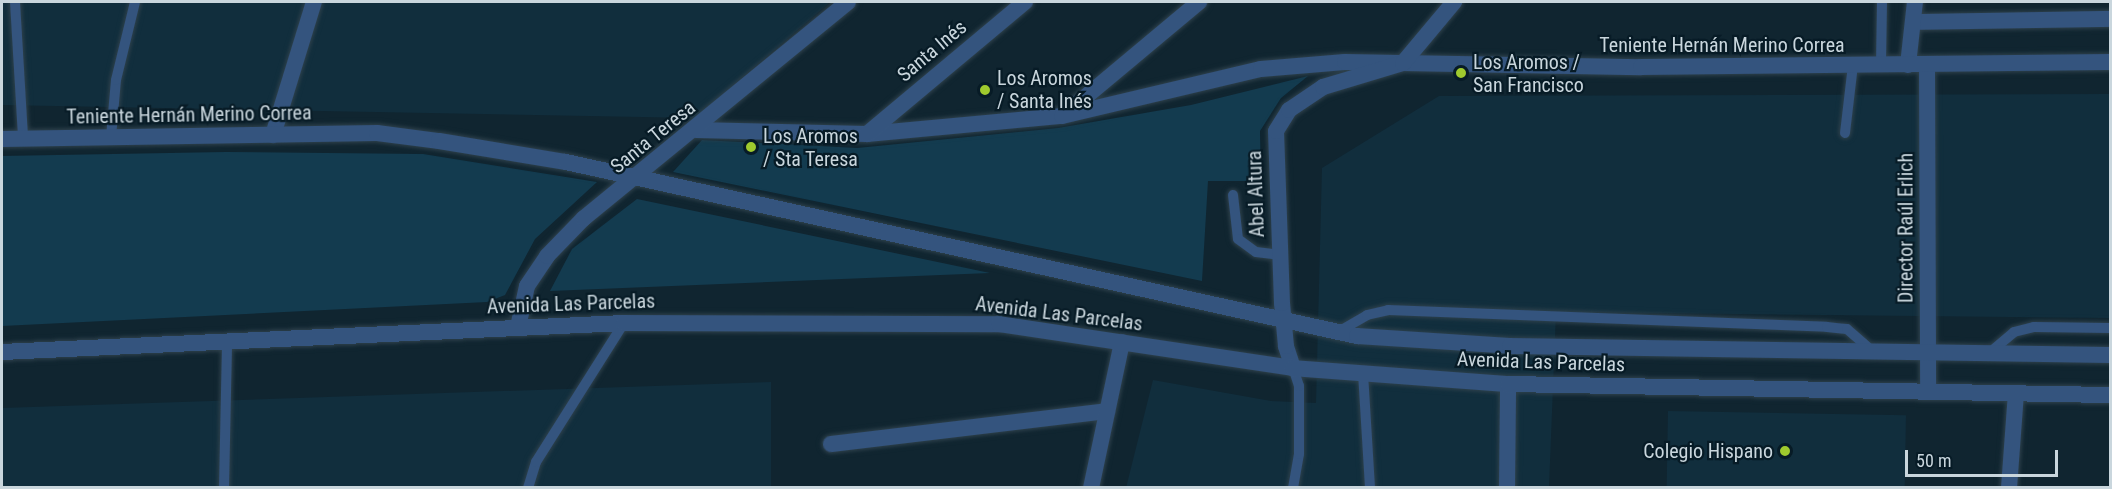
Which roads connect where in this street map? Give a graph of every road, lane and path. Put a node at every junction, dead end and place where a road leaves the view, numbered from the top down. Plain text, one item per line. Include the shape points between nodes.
1 (15, 2) edge
2 (135, 2) edge
3 (314, 2) edge
4 (848, 2) edge
5 (1025, 2) edge
6 (1199, 2) edge
7 (1454, 2) edge
8 (1882, 2) edge
9 (1915, 2) edge
10 (2110, 19) edge
11 (1913, 22) junction
12 (2110, 62) edge
13 (1403, 63) junction
14 (1881, 64) junction
15 (1908, 64) junction
16 (1927, 64) junction
17 (1853, 65) junction
18 (1062, 116) junction
19 (696, 130) junction
20 (377, 133) joint
21 (867, 134) junction
22 (1845, 134) dead end
23 (273, 135) junction
24 (111, 137) junction
25 (23, 138) junction
26 (2, 139) edge
27 (636, 179) junction
28 (1233, 195) dead end
29 (1279, 255) junction
30 (1284, 322) junction
31 (624, 323) junction
32 (518, 327) junction
33 (2110, 328) edge
34 (1338, 332) junction
35 (227, 340) junction
36 (1122, 342) junction
37 (2, 352) edge
38 (1873, 352) junction
39 (1928, 353) junction
40 (1988, 354) junction
41 (2110, 355) edge
42 (1293, 368) junction
43 (1363, 373) junction
44 (1508, 384) junction
45 (1928, 392) junction
46 (2016, 393) junction
47 (2110, 395) edge
48 (1107, 411) junction
49 (831, 444) dead end
50 (224, 488) edge
51 (528, 488) edge
52 (1091, 488) edge
53 (1293, 488) edge
54 (1370, 488) edge
55 (1507, 488) edge
56 (2009, 488) edge

1 - 25 lane
2 - 24 lane via 116,80
3 - 23 street
4 - 19 street, Santa Teresa
5 - 21 street, Santa Inés
6 - 18 street
7 - 13 street
8 - 14 lane
9 - 11 street
10 - 11 street
11 - 15 street
12 - 16 street, Teniente Hernán Merino Correa
13 - 17 street, Teniente Hernán Merino Correa
13 - 18 street, Teniente Hernán Merino Correa via 1345,62 1261,69
13 - 29 street, Abel Altura via 1323,87 1289,110 1276,131
14 - 15 street, Teniente Hernán Merino Correa
14 - 17 street, Teniente Hernán Merino Correa
15 - 16 street, Teniente Hernán Merino Correa
16 - 39 street, Director Raúl Erlich
17 - 22 lane
18 - 21 street, Teniente Hernán Merino Correa
19 - 21 street, Teniente Hernán Merino Correa
19 - 27 street, Santa Teresa
20 - 23 street, Teniente Hernán Merino Correa
20 - 27 street, Avenida Las Parcelas via 501,151
23 - 24 street, Teniente Hernán Merino Correa
24 - 25 street, Teniente Hernán Merino Correa
25 - 26 street, Teniente Hernán Merino Correa
27 - 30 street, Avenida Las Parcelas
27 - 32 street, Santa Teresa via 584,218 547,256 527,286
28 - 29 lane via 1238,239 1256,252
29 - 30 street, Abel Altura
30 - 34 street, Avenida Las Parcelas
30 - 42 street, Abel Altura
31 - 32 street, Avenida Las Parcelas
31 - 36 street, Avenida Las Parcelas via 999,324
31 - 51 lane via 536,462
32 - 35 street, Avenida Las Parcelas
33 - 40 lane via 2034,327 2014,332
34 - 38 street, Avenida Las Parcelas via 1510,346
34 - 38 lane via 1367,315 1388,310 1827,327 1847,329
35 - 37 street, Avenida Las Parcelas
35 - 50 lane
36 - 42 street, Avenida Las Parcelas
36 - 48 street
38 - 39 street, Avenida Las Parcelas
39 - 40 street, Avenida Las Parcelas
39 - 45 street, Director Raúl Erlich
40 - 41 street, Avenida Las Parcelas
42 - 43 street, Avenida Las Parcelas
42 - 53 lane via 1299,386 1299,454
43 - 44 street, Avenida Las Parcelas
43 - 54 lane
44 - 45 street, Avenida Las Parcelas
44 - 55 street
45 - 46 street, Avenida Las Parcelas
46 - 47 street, Avenida Las Parcelas
46 - 56 street
48 - 49 street
48 - 52 street

